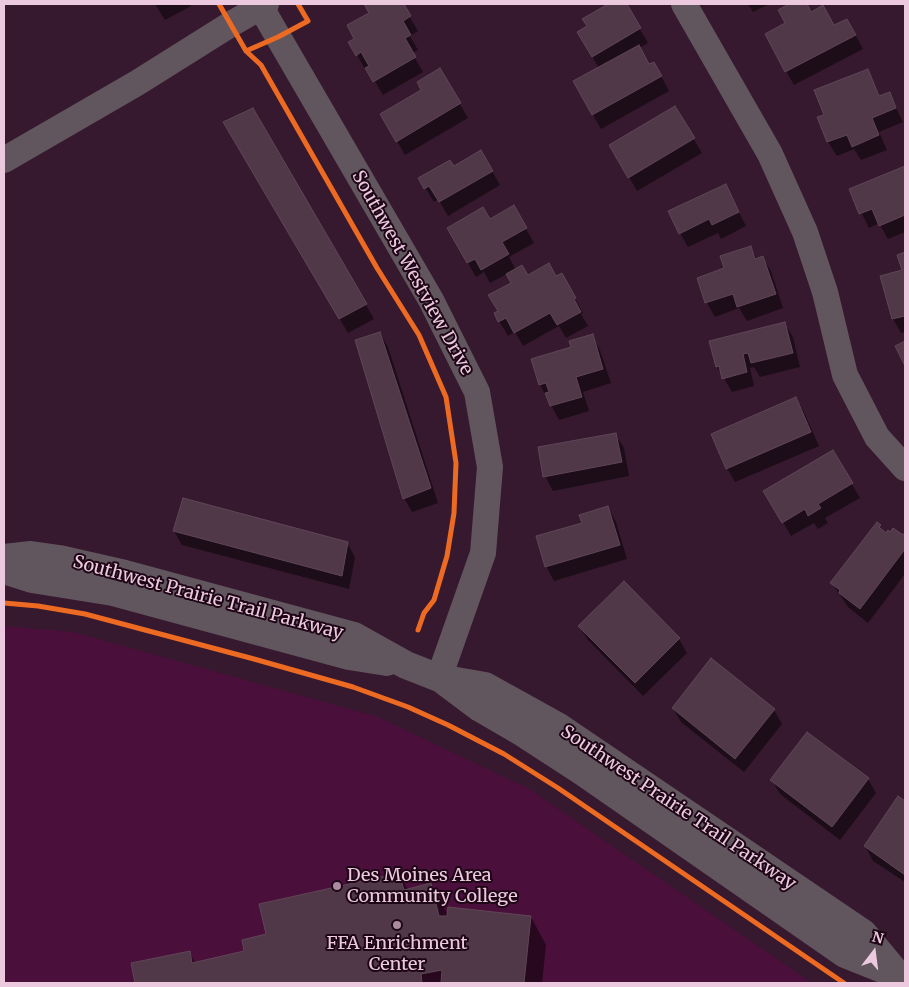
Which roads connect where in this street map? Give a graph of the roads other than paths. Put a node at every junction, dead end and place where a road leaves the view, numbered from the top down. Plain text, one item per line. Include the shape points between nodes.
1 (684, 4) edge
2 (262, 5) edge
3 (4, 160) edge
4 (905, 468) edge
5 (4, 558) edge
6 (4, 570) edge
7 (406, 665) junction
8 (439, 678) junction
9 (901, 978) edge

1 - 4 street via 770,154 805,232 825,292 845,376 877,437
2 - 3 street
2 - 8 street, Southwest Westview Drive via 431,300 477,392 490,468 483,553
5 - 7 street, Southwest Prairie Trail Parkway via 31,555 125,574 354,636
6 - 7 street, Southwest Prairie Trail Parkway via 32,579 113,592 349,656
7 - 8 street, Southwest Prairie Trail Parkway
8 - 9 street, Southwest Prairie Trail Parkway via 485,686 559,727 863,932

